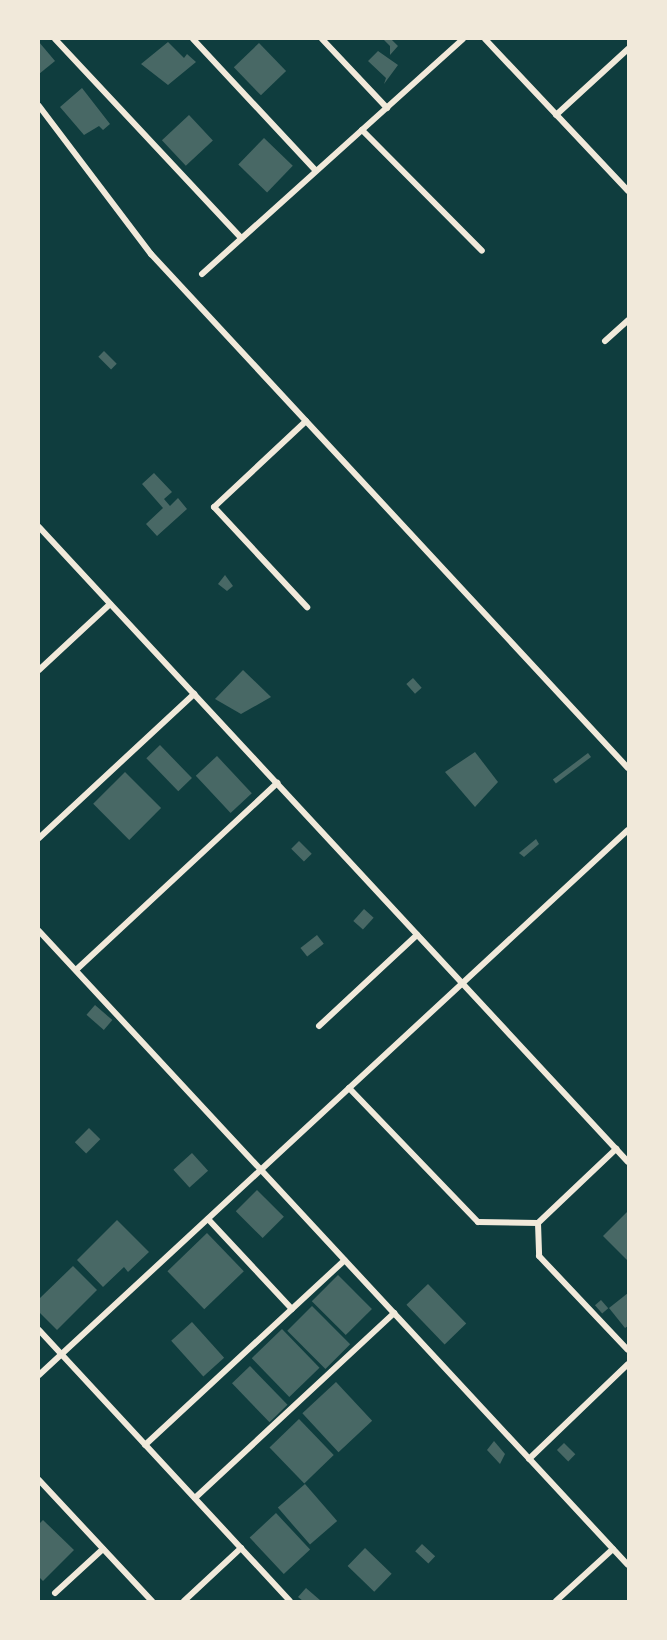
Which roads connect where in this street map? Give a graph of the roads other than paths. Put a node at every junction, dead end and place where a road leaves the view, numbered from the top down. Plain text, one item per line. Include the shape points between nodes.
1 (55, 39) edge
2 (193, 39) edge
3 (322, 39) edge
4 (462, 39) edge
5 (485, 39) edge
6 (628, 49) edge
7 (39, 106) edge
8 (387, 108) junction
9 (556, 115) junction
10 (362, 130) junction
11 (316, 171) junction
12 (628, 180) edge
13 (622, 185) junction
14 (628, 191) edge
15 (241, 238) junction
16 (482, 251) dead end
17 (202, 274) dead end
18 (628, 320) edge
19 (605, 341) dead end
20 (306, 422) junction
21 (39, 527) edge
22 (110, 604) junction
23 (307, 607) dead end
24 (39, 670) edge
25 (194, 694) junction
26 (628, 768) edge
27 (277, 783) junction
28 (628, 830) edge
29 (39, 838) edge
30 (39, 931) edge
31 (417, 935) junction
32 (76, 970) junction
33 (462, 983) junction
34 (319, 1026) dead end
35 (349, 1088) junction
36 (616, 1149) junction
37 (628, 1162) edge
38 (261, 1170) junction
39 (208, 1219) junction
40 (538, 1222) junction
41 (345, 1260) junction
42 (292, 1309) junction
43 (394, 1313) junction
44 (39, 1330) edge
45 (628, 1350) edge
46 (62, 1354) junction
47 (628, 1364) edge
48 (39, 1375) edge
49 (145, 1444) junction
50 (529, 1459) junction
51 (39, 1480) edge
52 (195, 1498) junction
53 (241, 1548) junction
54 (103, 1549) junction
55 (613, 1549) junction
56 (628, 1565) edge
57 (55, 1593) dead end
58 (152, 1601) edge
59 (184, 1601) edge
60 (290, 1601) edge
61 (556, 1601) edge

1 - 15 street
2 - 11 street
3 - 8 street
4 - 8 street
5 - 9 street
6 - 9 street
7 - 20 street via 151,254
8 - 10 street
9 - 13 street
10 - 11 street
10 - 16 street
11 - 15 street
12 - 13 street
13 - 14 street
15 - 17 street
18 - 19 street
20 - 23 street via 214,507
20 - 26 street
21 - 22 street
22 - 24 street
22 - 25 street
25 - 27 street
25 - 29 street
27 - 31 street
27 - 32 street
28 - 33 street
30 - 32 street
31 - 33 street
31 - 34 street
32 - 38 street
33 - 35 street
33 - 36 street
35 - 38 street
35 - 40 street via 478,1222
36 - 37 street
36 - 40 street
38 - 39 street
38 - 41 street
39 - 42 street
39 - 46 street
40 - 45 street via 539,1256
41 - 42 street
41 - 43 street
42 - 49 street
43 - 50 street
43 - 52 street
44 - 46 street
46 - 48 street
46 - 49 street
47 - 50 street
49 - 52 street
50 - 55 street
51 - 54 street
52 - 53 street
53 - 59 street
53 - 60 street
54 - 57 street
54 - 58 street
55 - 56 street
55 - 61 street

